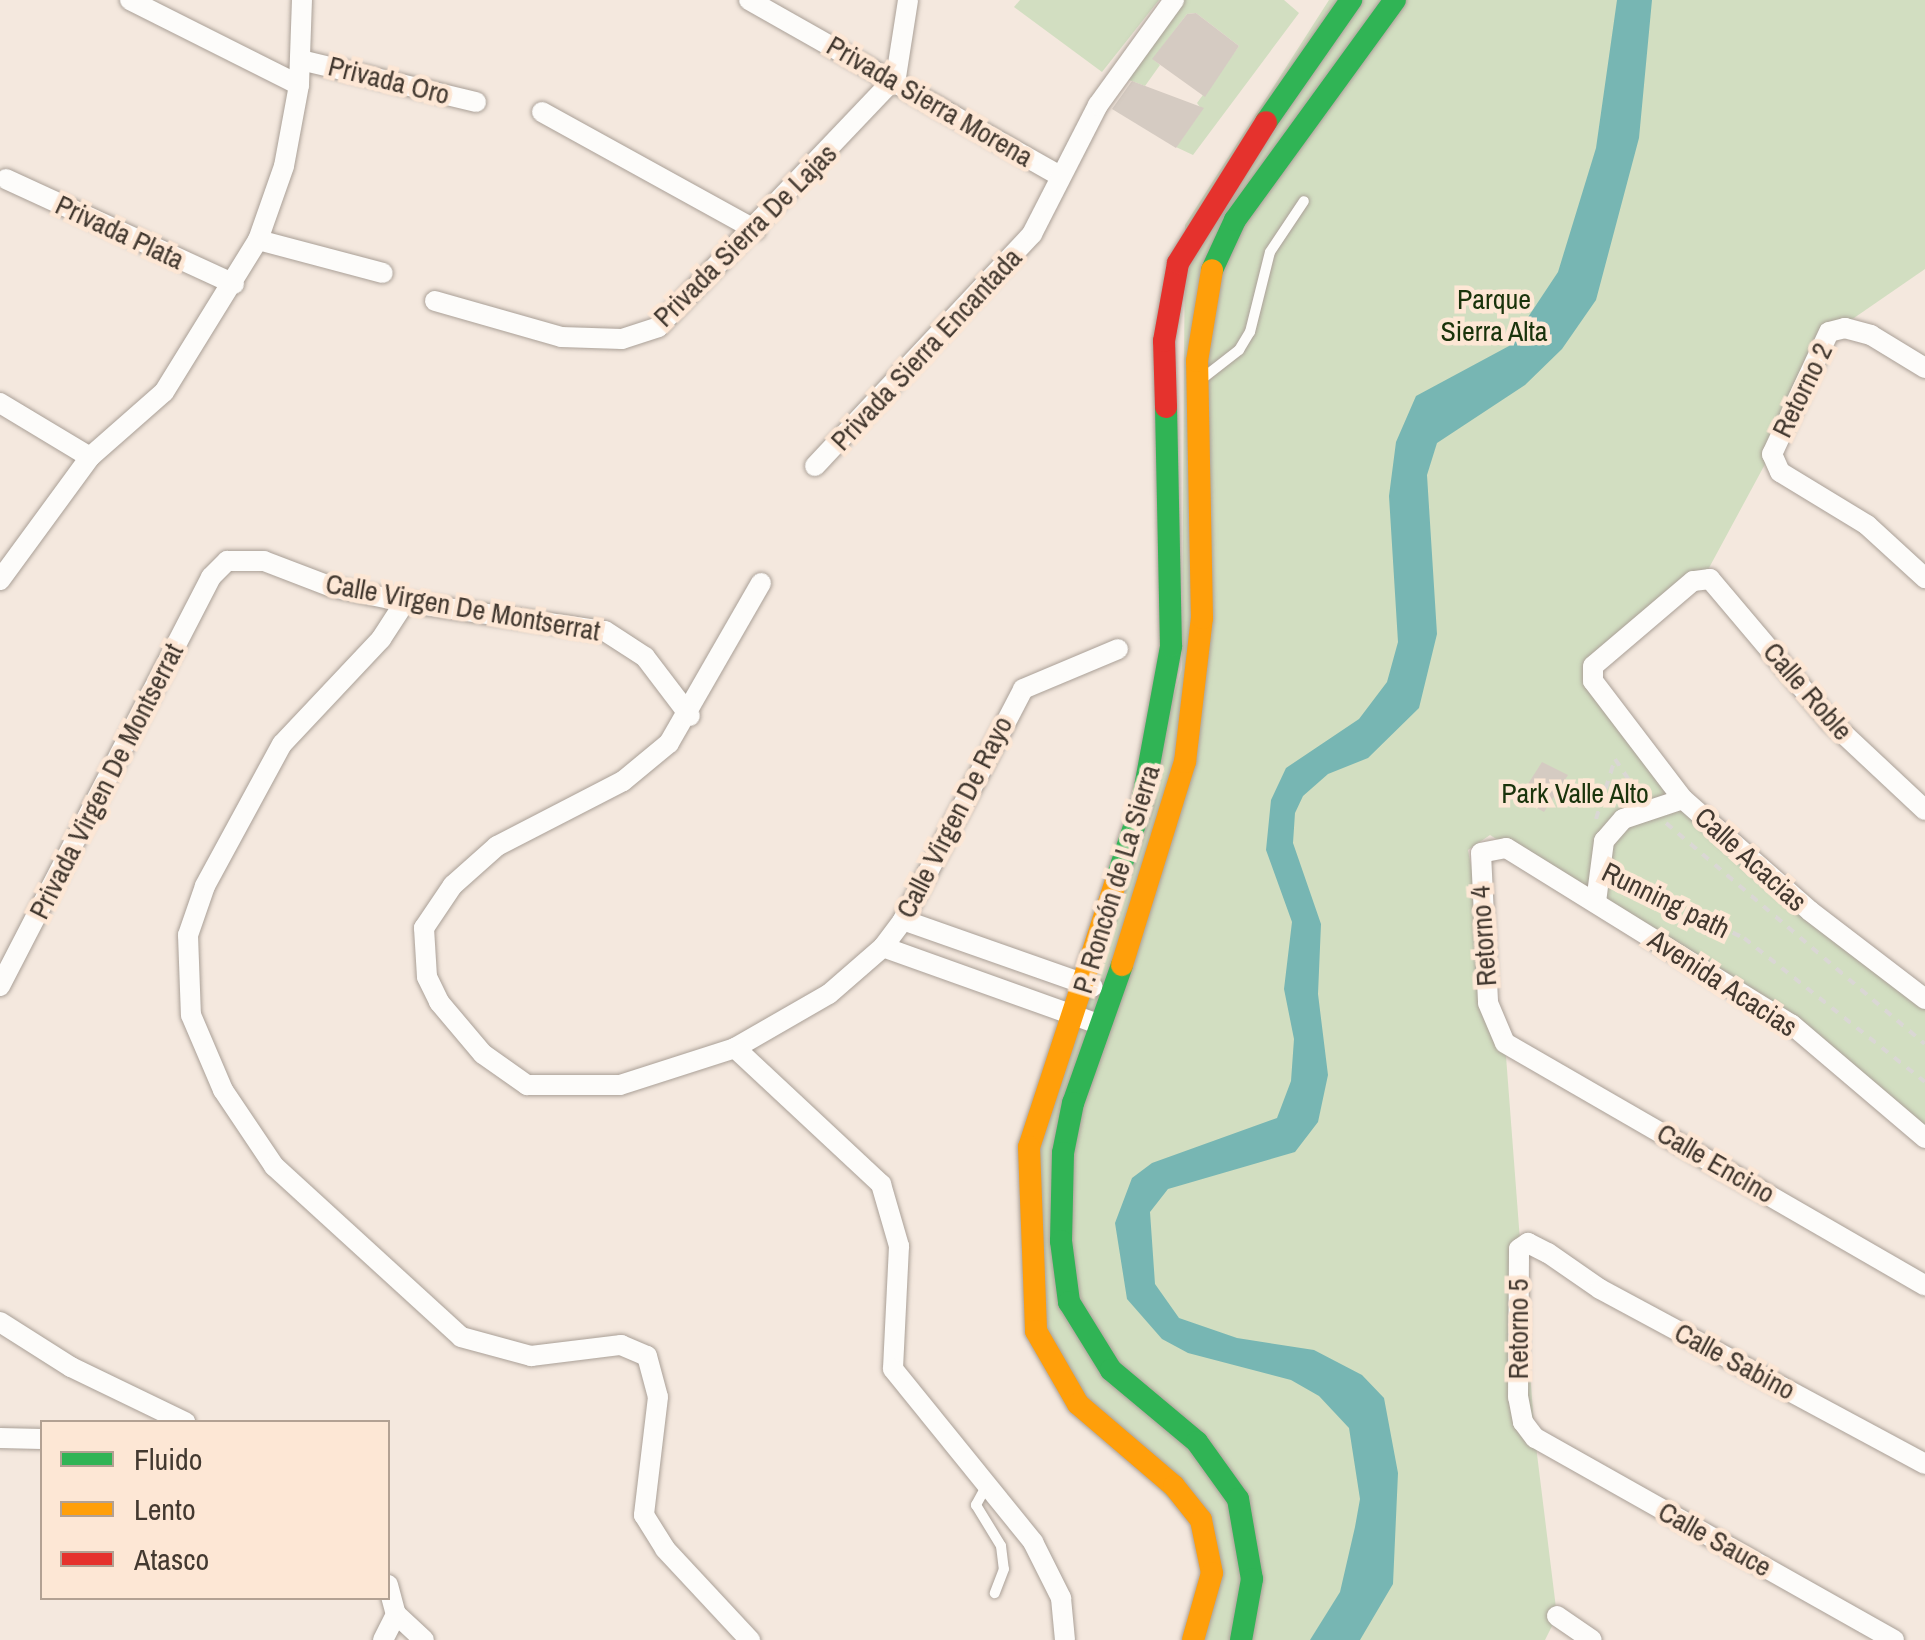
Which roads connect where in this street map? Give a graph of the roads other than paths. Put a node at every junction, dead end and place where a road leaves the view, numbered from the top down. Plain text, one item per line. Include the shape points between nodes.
1 (130, 0) edge
2 (302, 0) edge
3 (749, 0) edge
4 (908, 0) edge
5 (1174, 0) edge
6 (1351, 0) edge
7 (1395, 0) edge
8 (301, 60) junction
9 (896, 77) junction
10 (299, 85) junction
11 (476, 102) dead end
12 (542, 112) dead end
13 (1058, 174) junction
14 (6, 180) dead end
15 (1304, 201) dead end
16 (756, 230) junction
17 (258, 240) junction
18 (383, 272) dead end
19 (234, 284) junction
20 (435, 301) dead end
21 (1925, 368) edge
22 (1198, 382) junction
23 (0, 403) edge
24 (1200, 435) junction
25 (1166, 436) junction
26 (90, 457) junction
27 (815, 466) dead end
28 (211, 576) joint
29 (1925, 578) edge
30 (0, 580) edge
31 (1693, 581) joint
32 (761, 583) dead end
33 (405, 602) junction
34 (1118, 648) dead end
35 (690, 716) junction
36 (1683, 798) junction
37 (1925, 810) edge
38 (1506, 848) joint
39 (1596, 902) junction
40 (903, 920) junction
41 (883, 947) junction
42 (1082, 983) junction
43 (0, 986) edge
44 (1113, 995) junction
45 (1925, 1000) edge
46 (1071, 1013) junction
47 (1101, 1025) junction
48 (1506, 1043) joint
49 (735, 1048) junction
50 (1925, 1138) edge
51 (1548, 1253) joint
52 (1925, 1286) edge
53 (0, 1322) edge
54 (181, 1420) edge
55 (0, 1438) edge
56 (40, 1438) edge
57 (1535, 1438) joint
58 (1925, 1464) edge
59 (986, 1485) junction
60 (390, 1592) edge
61 (996, 1593) dead end
62 (396, 1614) junction
63 (1557, 1616) dead end
64 (383, 1640) edge
65 (424, 1640) edge
66 (750, 1640) edge
67 (1065, 1640) edge
68 (1192, 1640) edge
69 (1241, 1640) edge
70 (1592, 1640) edge
71 (1894, 1640) edge

1 - 10 street
2 - 8 street
3 - 9 street, Privada Sierra Morena
4 - 9 street
5 - 13 street, Privada Sierra Encantada
6 - 25 street, P. Roncón de La Sierra via 1183,248 1166,312
7 - 22 street, P. Roncón de La Sierra via 1216,255 1202,300
8 - 10 street
8 - 11 street, Privada Oro
9 - 13 street, Privada Sierra Morena
9 - 16 street, Privada Sierra De Lajas
10 - 17 street via 284,166
12 - 16 street
13 - 27 street, Privada Sierra Encantada via 1032,234 1009,264
14 - 19 street, Privada Plata
15 - 22 lane via 1270,252 1250,332 1239,350
16 - 20 street, Privada Sierra De Lajas via 677,311 642,336 604,340 534,332
17 - 18 street
17 - 19 street
19 - 26 street via 164,392
21 - 29 street, Retorno 2 via 1845,328 1822,340 1773,449 1776,468 1867,525
22 - 24 street, P. Roncón de La Sierra
23 - 26 street
24 - 25 street
24 - 44 street, P. Roncón de La Sierra via 1202,618 1187,745 1164,846
25 - 42 street, P. Roncón de La Sierra via 1166,700 1142,803
26 - 30 street
28 - 33 street, Calle Virgen De Montserrat via 227,561 253,558 332,587
28 - 43 street, Privada Virgen De Montserrat
31 - 36 street, Calle Acacias via 1597,658 1591,674
31 - 37 street, Calle Roble via 1720,583 1830,721
32 - 35 street, Calle Virgen De Rayo
33 - 35 street, Calle Virgen De Montserrat via 605,631 645,657
33 - 66 street via 381,639 282,744 205,886 188,935 191,1015 223,1090 274,1166 461,1337 530,1356 621,1345 647,1356 658,1397 644,1515 665,1549
34 - 40 street, Calle Virgen De Rayo via 1023,689
35 - 49 street, Calle Virgen De Rayo via 623,781 496,846 434,906 423,947 439,1002 483,1054 526,1085 620,1086
36 - 39 street via 1623,818 1604,841
36 - 45 street, Calle Acacias via 1810,911
38 - 39 street, Avenida Acacias
38 - 48 street, Retorno 4 via 1493,846 1478,859 1488,1003
39 - 50 street, Avenida Acacias via 1792,1024
40 - 41 street, Calle Virgen De Rayo
40 - 42 street
41 - 46 street
41 - 49 street, Calle Virgen De Rayo via 829,994
42 - 44 street
42 - 46 street, P. Roncón de La Sierra
44 - 47 street, P. Roncón de La Sierra
46 - 47 street
46 - 68 street, P. Roncón de La Sierra via 1030,1146 1036,1331 1078,1404 1174,1486 1201,1520 1212,1573
47 - 69 street, P. Roncón de La Sierra via 1063,1154 1068,1302 1111,1370 1196,1442 1238,1500 1252,1579
48 - 52 street, Calle Encino
49 - 59 street via 881,1184 899,1246 893,1368
51 - 57 street, Retorno 5 via 1528,1243 1519,1249 1518,1397
51 - 58 street, Calle Sabino via 1600,1289
53 - 54 street via 71,1367
55 - 56 street
57 - 71 street, Calle Sauce
59 - 61 lane via 976,1505 1001,1546 1004,1568
59 - 67 street via 1051,1571
60 - 62 street
62 - 64 street
62 - 65 street
63 - 70 street

